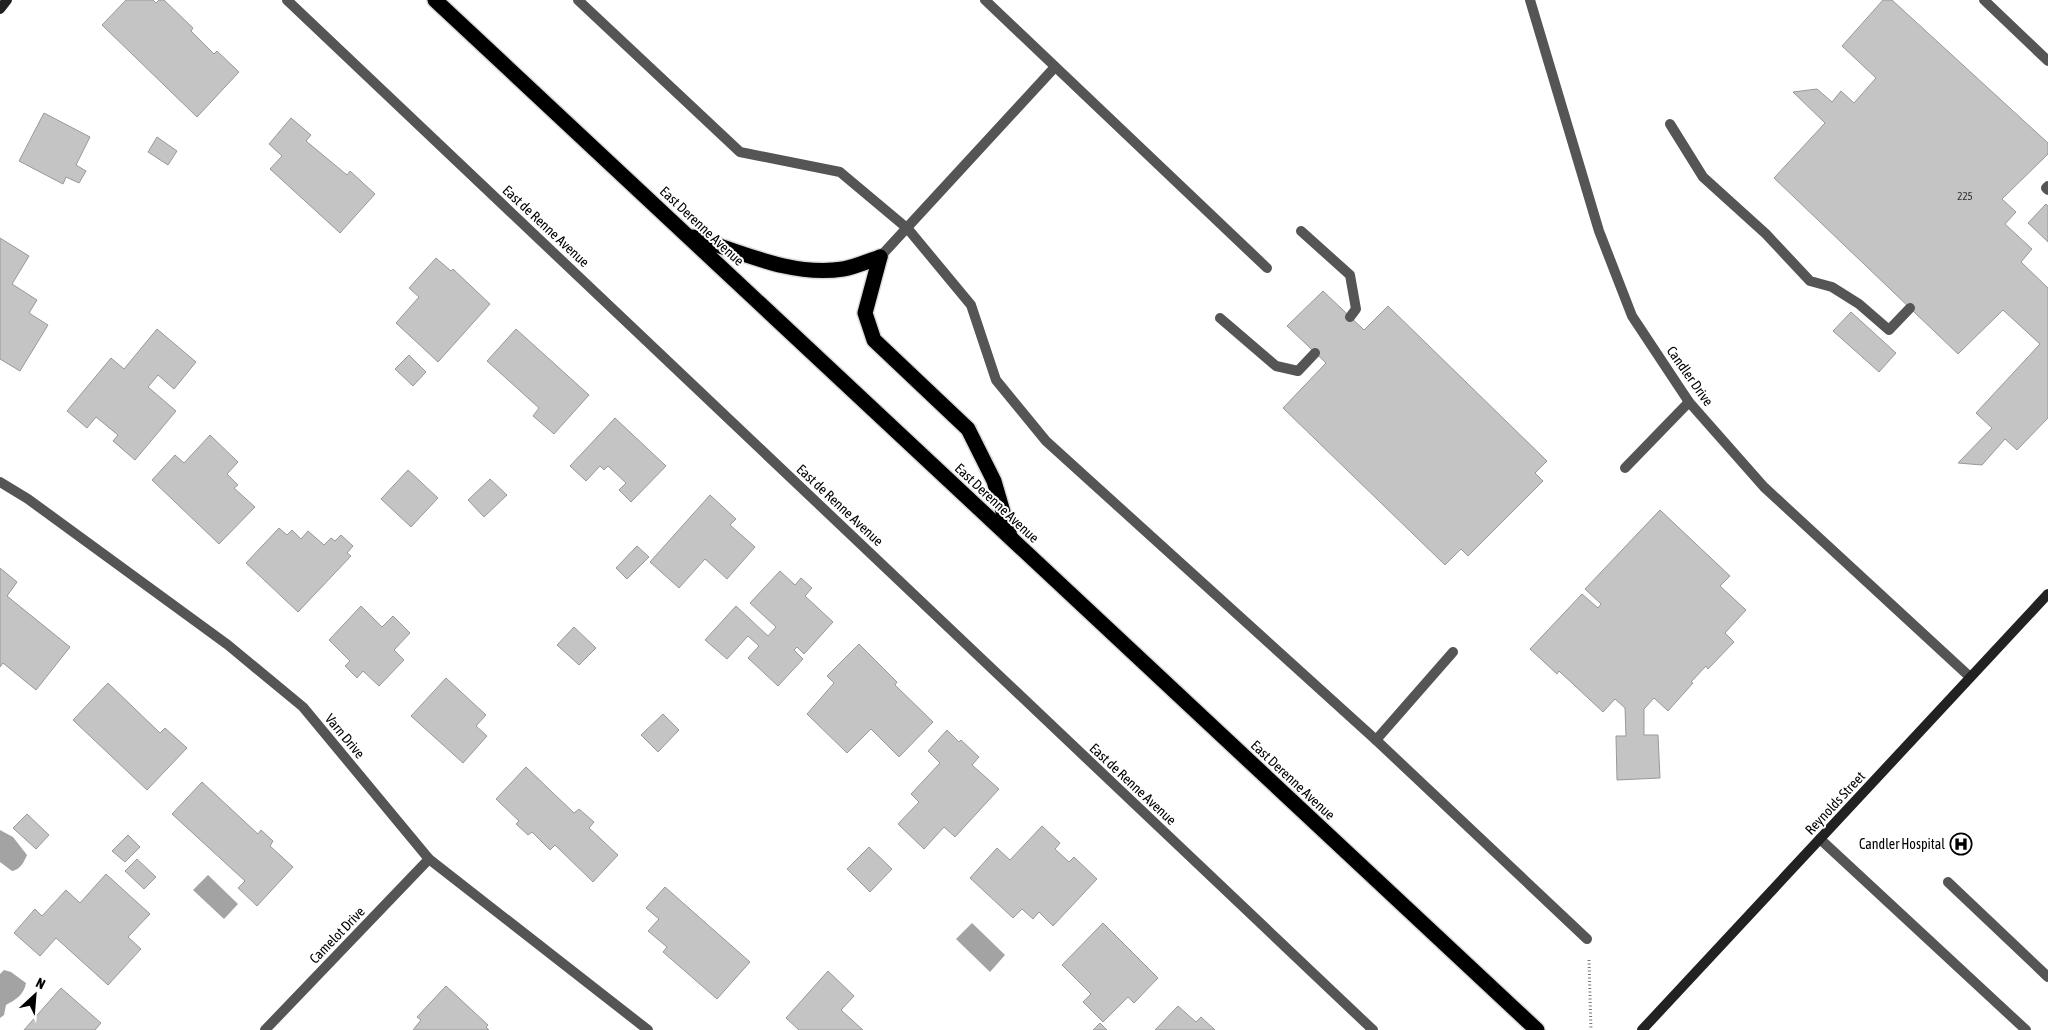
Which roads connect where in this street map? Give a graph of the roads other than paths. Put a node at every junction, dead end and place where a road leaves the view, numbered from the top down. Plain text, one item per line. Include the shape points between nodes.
1 (7, 0) edge
2 (287, 0) edge
3 (435, 0) edge
4 (578, 0) edge
5 (985, 0) edge
6 (1530, 0) edge
7 (1984, 0) edge
8 (0, 9) edge
9 (2048, 61) edge
10 (1056, 67) junction
11 (1670, 124) dead end
12 (908, 228) junction
13 (1301, 231) dead end
14 (690, 236) junction
15 (880, 257) junction
16 (1267, 268) dead end
17 (1910, 308) dead end
18 (1350, 317) dead end
19 (1220, 318) dead end
20 (1315, 353) dead end
21 (1689, 402) junction
22 (1625, 468) dead end
23 (0, 482) edge
24 (1010, 538) junction
25 (2048, 594) edge
26 (1453, 652) dead end
27 (1970, 677) junction
28 (1376, 740) junction
29 (1820, 839) junction
30 (429, 858) junction
31 (1948, 882) dead end
32 (1587, 939) road end
33 (2048, 978) edge
34 (265, 1030) edge
35 (648, 1030) edge
36 (1373, 1030) edge
37 (1537, 1030) edge
38 (1642, 1030) edge
39 (2026, 1030) edge

1 - 8 street
2 - 36 street, East de Renne Avenue
3 - 14 highway, East Derenne Avenue
4 - 12 street via 740,152 840,172
5 - 10 street
6 - 21 street, Candler Drive via 1598,231 1632,316
7 - 9 street
10 - 12 street
10 - 16 street
11 - 17 street via 1703,177 1766,234 1810,281 1832,287 1859,304 1889,330
12 - 15 street
12 - 28 street via 970,305 996,380 1046,441
13 - 18 street via 1350,275 1356,309
14 - 15 highway via 798,269 845,269
14 - 24 highway, East Derenne Avenue
15 - 24 highway via 865,313 874,340 968,429 994,481
19 - 20 street via 1276,366 1298,371
21 - 22 street
21 - 27 street, Candler Drive via 1764,487
23 - 30 street, Varn Drive via 28,498 228,645 303,707
24 - 37 highway, East Derenne Avenue
25 - 27 street, Reynolds Street
26 - 28 street
27 - 29 street, Reynolds Street
28 - 32 street
29 - 38 street, Reynolds Street
29 - 39 street
30 - 34 street, Camelot Drive
30 - 35 street, Varn Drive
31 - 33 street

